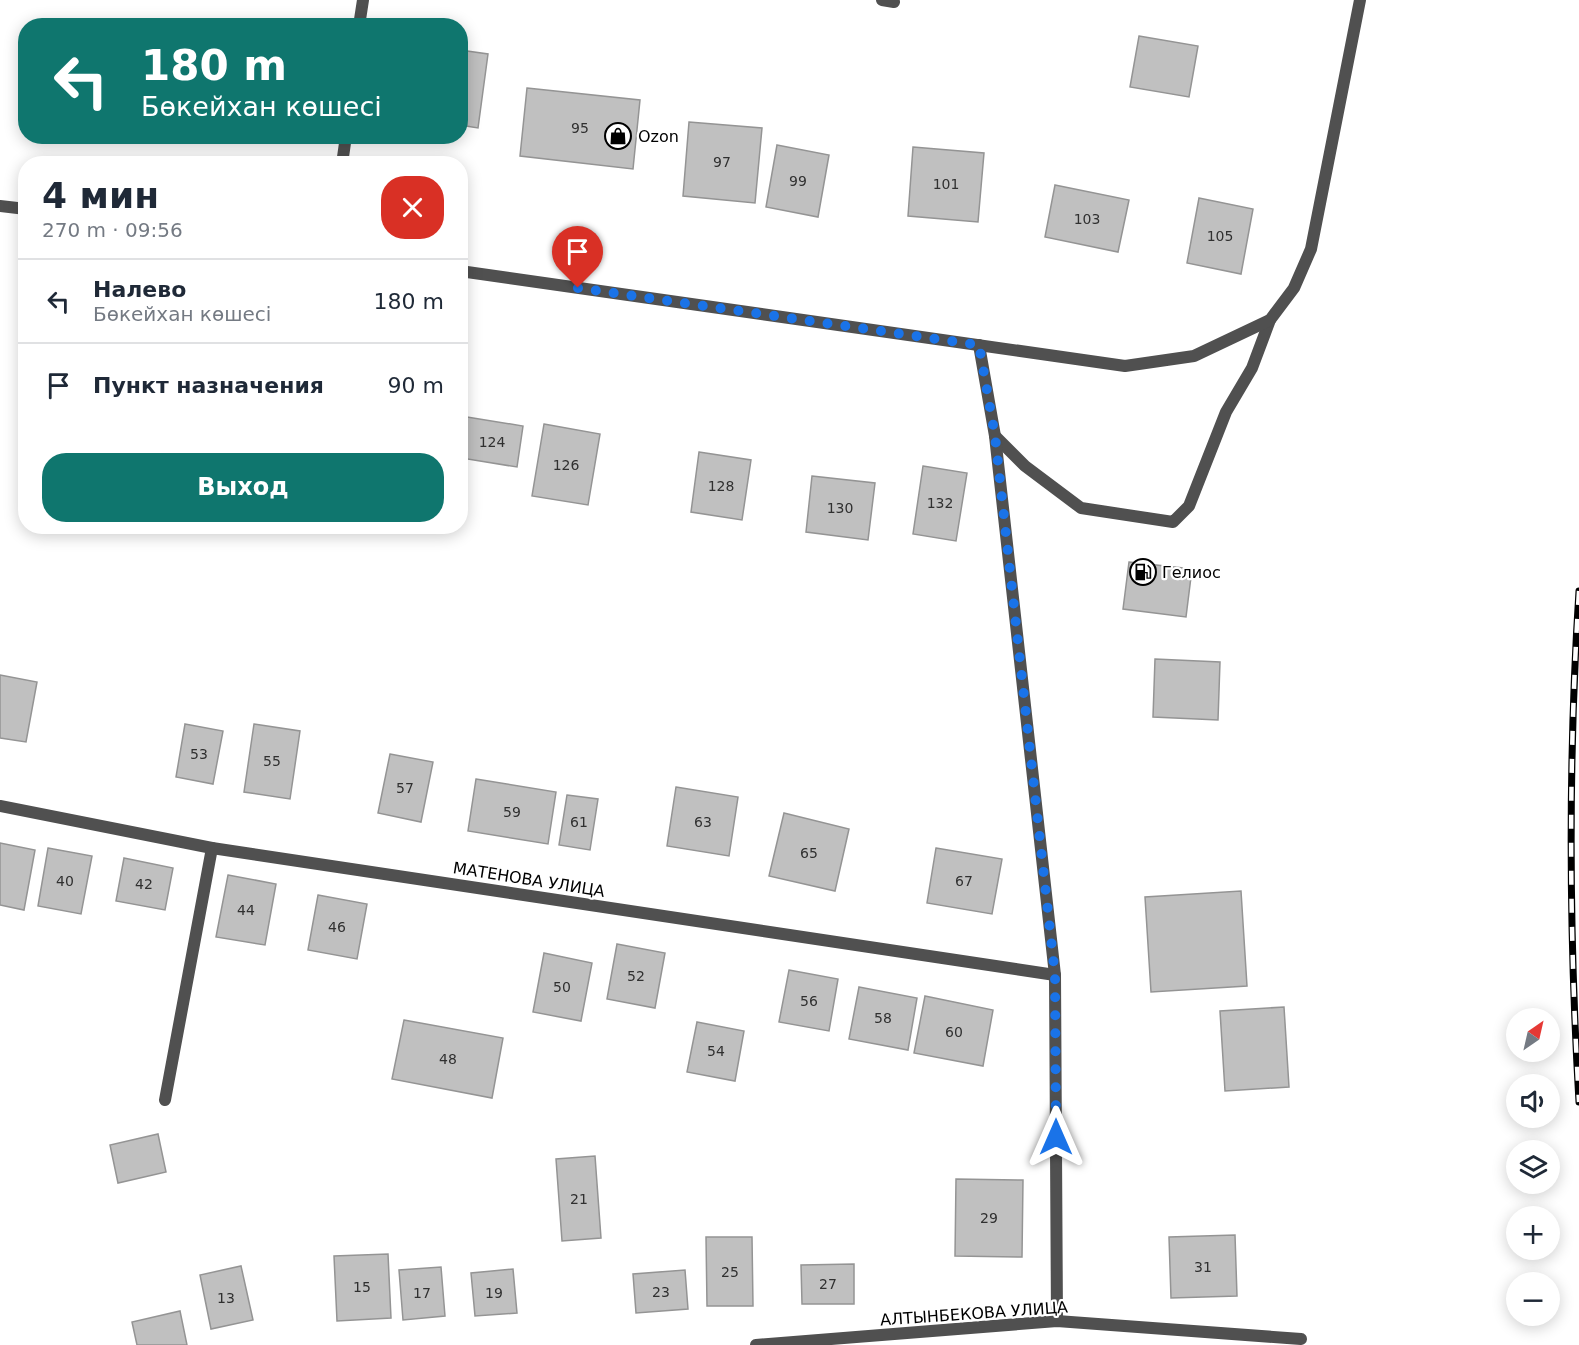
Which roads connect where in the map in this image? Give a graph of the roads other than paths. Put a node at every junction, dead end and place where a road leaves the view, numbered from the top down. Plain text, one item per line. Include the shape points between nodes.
1 (363, 0) edge
2 (1360, 0) edge
3 (360, 18) edge
4 (0, 206) edge
5 (18, 208) edge
6 (468, 272) edge
7 (1270, 320) junction
8 (979, 345) junction
9 (995, 436) junction
10 (0, 806) edge
11 (212, 849) junction
12 (1055, 975) junction
13 (165, 1100) dead end
14 (1057, 1321) junction
15 (1302, 1342) edge
16 (756, 1345) edge

1 - 3 street
2 - 7 street via 1311,249 1294,288
4 - 5 street
6 - 8 street
7 - 8 street via 1194,356 1125,366
7 - 9 street via 1252,368 1226,412 1189,506 1173,522 1081,508
8 - 9 street
9 - 12 street
10 - 11 street, МАТЕНОВА УЛИЦА
11 - 12 street, МАТЕНОВА УЛИЦА
11 - 13 street
12 - 14 street
14 - 15 street, АЛТЫНБЕКОВА УЛИЦА
14 - 16 street, АЛТЫНБЕКОВА УЛИЦА

